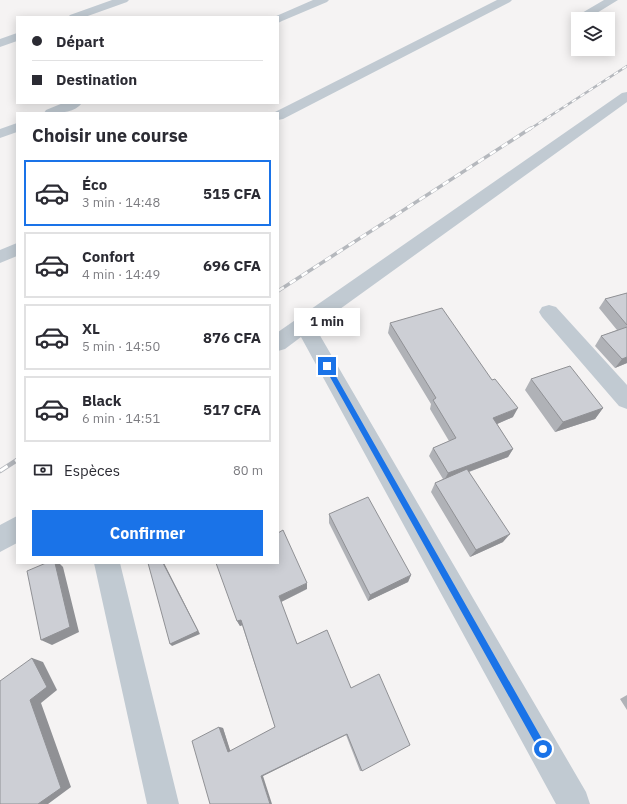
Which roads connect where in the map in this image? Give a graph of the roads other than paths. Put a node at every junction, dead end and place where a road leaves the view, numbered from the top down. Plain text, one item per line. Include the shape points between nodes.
1 (123, 0) edge
2 (323, 0) edge
3 (506, 0) edge
4 (612, 0) edge
5 (592, 12) edge
6 (77, 16) edge
7 (279, 19) edge
8 (16, 37) edge
9 (0, 42) edge
10 (627, 96) edge
11 (73, 104) edge
12 (53, 112) edge
13 (279, 115) edge
14 (16, 127) edge
15 (0, 134) edge
16 (16, 249) edge
17 (0, 257) edge
18 (549, 312) dead end
19 (304, 325) junction
20 (279, 342) edge
21 (627, 400) edge
22 (16, 529) edge
23 (0, 540) edge
24 (107, 564) edge
25 (163, 804) edge
26 (574, 804) edge

1 - 6 street
2 - 7 street
3 - 13 street
4 - 5 street
8 - 9 street
10 - 19 street
11 - 12 street
14 - 15 street
16 - 17 street
18 - 21 street
19 - 20 street
19 - 26 street
22 - 23 street
24 - 25 street

